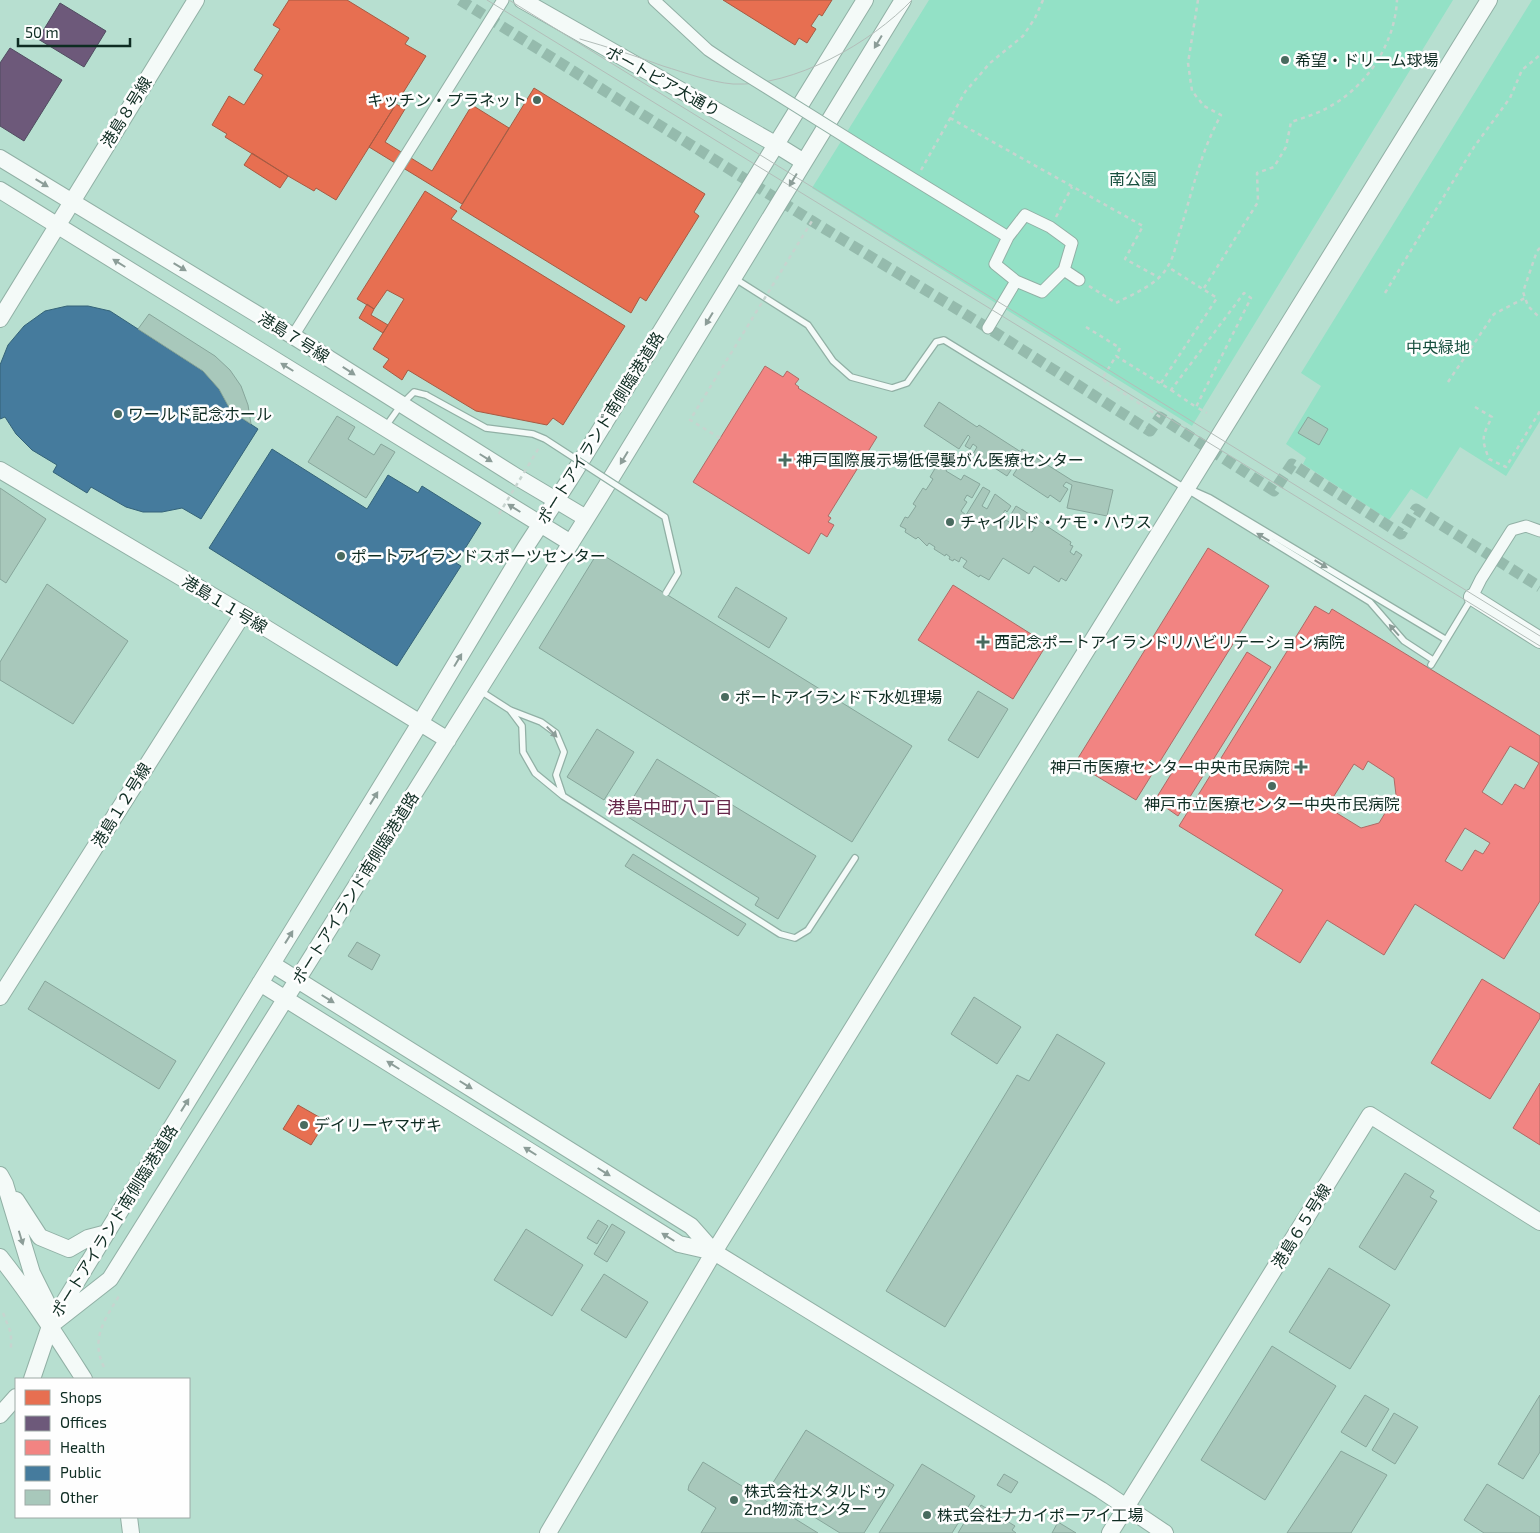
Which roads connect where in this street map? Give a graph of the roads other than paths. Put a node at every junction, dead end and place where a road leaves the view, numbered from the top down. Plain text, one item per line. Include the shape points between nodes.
1 (196, 0) edge
2 (503, 0) edge
3 (522, 0) edge
4 (865, 0) edge
5 (903, 0) edge
6 (1489, 0) edge
7 (655, 1) edge
8 (775, 144) junction
9 (0, 158) edge
10 (804, 162) junction
11 (0, 190) edge
12 (71, 201) junction
13 (57, 225) junction
14 (1008, 237) junction
15 (1064, 270) junction
16 (734, 278) junction
17 (1016, 280) junction
18 (1079, 280) dead end
19 (0, 319) edge
20 (988, 328) dead end
21 (293, 336) junction
22 (401, 405) junction
23 (385, 428) junction
24 (0, 470) edge
25 (1187, 489) junction
26 (556, 500) junction
27 (586, 518) junction
28 (540, 524) junction
29 (1540, 531) edge
30 (571, 543) junction
31 (666, 593) dead end
32 (1472, 597) junction
33 (243, 614) junction
34 (1445, 639) junction
35 (1540, 640) edge
36 (479, 689) junction
37 (510, 710) junction
38 (420, 723) junction
39 (448, 740) junction
40 (563, 796) junction
41 (855, 858) dead end
42 (272, 964) junction
43 (298, 980) junction
44 (260, 983) junction
45 (0, 997) edge
46 (287, 998) junction
47 (2, 1179) edge
48 (1540, 1222) edge
49 (107, 1233) junction
50 (714, 1252) junction
51 (0, 1257) edge
52 (50, 1326) junction
53 (32, 1378) edge
54 (83, 1378) edge
55 (15, 1398) edge
56 (0, 1415) edge
57 (1126, 1507) junction
58 (129, 1518) edge
59 (131, 1533) edge
60 (548, 1533) edge
61 (1110, 1533) edge
62 (1165, 1533) edge

1 - 12 street, 港島８号線
2 - 21 street
3 - 8 street, ポートピア大通り
4 - 8 street, ポートアイランド南側臨港道路
5 -> 10 street, ポートアイランド南側臨港道路
6 - 25 street
7 - 14 street, bridge via 708,50
8 - 10 street, ポートピア大通り
8 - 26 street, ポートアイランド南側臨港道路
9 -> 12 street, 港島７号線
10 -> 16 street, ポートアイランド南側臨港道路
11 - 13 street, 港島７号線
12 - 13 street, 港島８号線
12 -> 21 street, 港島７号線
13 - 19 street, 港島８号線
23 -> 13 street, 港島７号線
14 - 15 street via 1025,215 1050,227 1072,243
14 - 17 street via 995,264
15 - 17 street via 1042,292
15 - 18 street
16 - 25 lane via 808,325 833,361 851,377 892,388 907,383 936,342 944,340
16 -> 27 street, ポートアイランド南側臨港道路
17 - 20 street
21 -> 22 street, 港島７号線
22 - 23 lane
22 -> 26 street, 港島７号線
22 - 31 lane, bridge via 414,392 426,395 486,428 533,434 545,439 665,517 678,573
28 -> 23 street, 港島７号線
24 - 33 street, 港島１１号線
25 -> 34 lane via 1210,498
34 -> 25 lane via 1432,662 1404,641 1370,602
25 - 50 street
26 - 27 street, 港島７号線
26 - 28 street, ポートアイランド南側臨港道路
27 - 30 street, ポートアイランド南側臨港道路
28 - 30 street, 港島７号線
38 -> 28 street, ポートアイランド南側臨港道路
29 - 32 street via 1526,526 1512,530
30 - 36 street, ポートアイランド南側臨港道路
32 - 34 lane
32 - 35 street
33 - 38 street, 港島１１号線
33 - 45 street, 港島１２号線
36 - 37 lane
36 - 39 street, ポートアイランド南側臨港道路
37 - 40 lane via 522,726 523,752 536,773
37 -> 40 lane via 542,722 556,733 564,752 556,775
38 - 39 street, 港島１１号線
42 -> 38 street, ポートアイランド南側臨港道路
39 - 43 street, ポートアイランド南側臨港道路
40 - 41 lane via 780,934 795,938 808,930
42 - 43 street
42 - 44 street, ポートアイランド南側臨港道路
43 - 46 street, ポートアイランド南側臨港道路
43 -> 50 street via 691,1226
44 - 46 street
49 -> 44 street, ポートアイランド南側臨港道路
50 -> 46 street via 679,1244
46 - 52 street, ポートアイランド南側臨港道路 via 110,1279
47 - 49 street via 40,1238 69,1249 88,1238
47 -> 52 street via 32,1273 51,1311
48 - 57 street, 港島６５号線 via 1370,1115
49 - 52 street, ポートアイランド南側臨港道路
50 - 57 street
50 - 60 street
51 - 52 street
52 - 53 street
52 - 54 street
55 - 56 street
57 - 61 street
57 - 62 street
58 - 59 street

